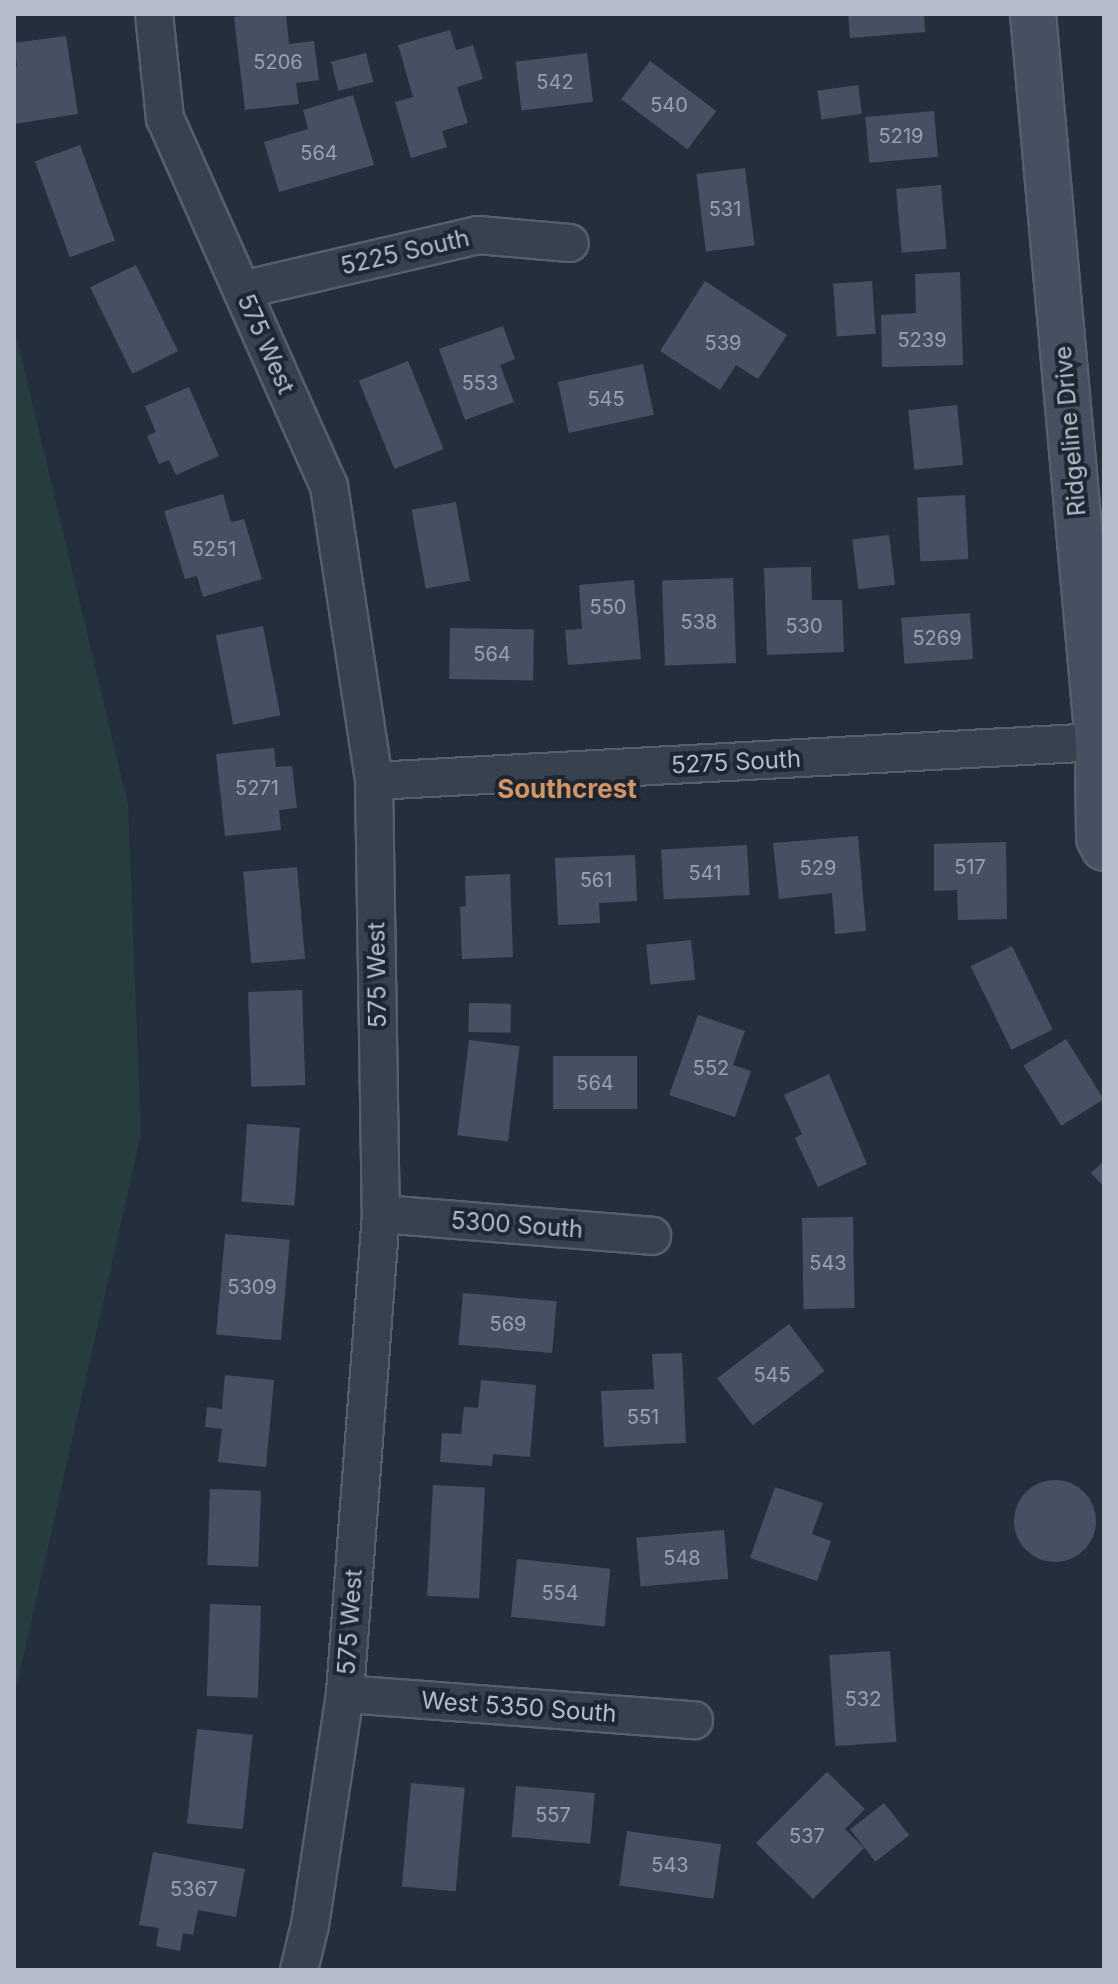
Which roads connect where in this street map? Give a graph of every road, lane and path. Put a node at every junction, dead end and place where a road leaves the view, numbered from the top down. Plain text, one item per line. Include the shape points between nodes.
1 (154, 14) edge
2 (1033, 14) edge
3 (570, 243) dead end
4 (242, 290) junction
5 (1098, 742) junction
6 (374, 781) junction
7 (1104, 848) edge
8 (381, 1214) junction
9 (652, 1236) dead end
10 (345, 1694) junction
11 (694, 1720) dead end
12 (299, 1970) edge

1 - 4 street, 575 West via 165,118
2 - 5 street, Ridgeline Drive
3 - 4 street, 5225 South via 478,235
4 - 6 street, 575 West via 329,486
5 - 6 street, 5275 South
5 - 7 street, Ridgeline Drive via 1099,838
6 - 8 street, 575 West
8 - 9 street, 5300 South
8 - 10 street, 575 West
10 - 11 street, West 5350 South
10 - 12 street, 575 West

